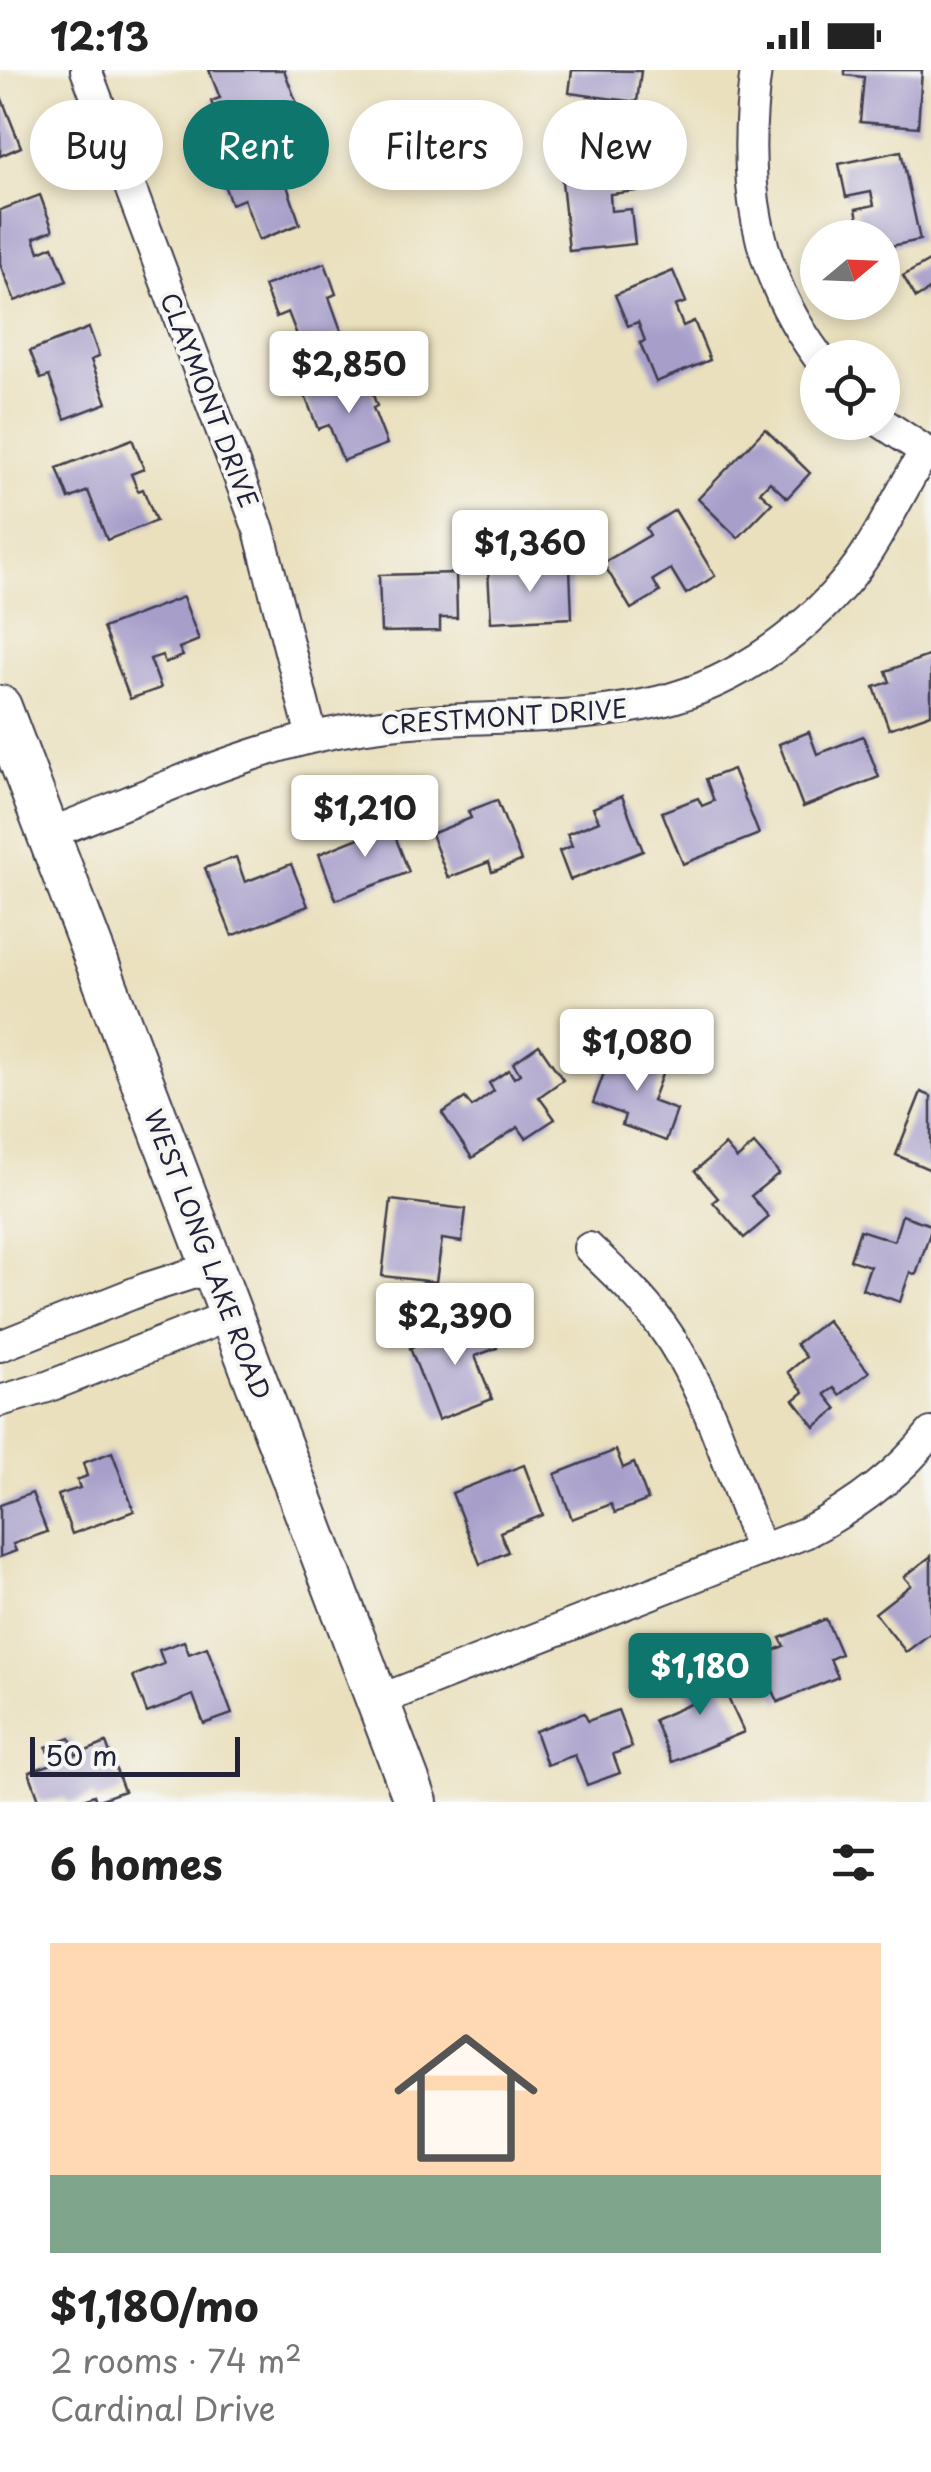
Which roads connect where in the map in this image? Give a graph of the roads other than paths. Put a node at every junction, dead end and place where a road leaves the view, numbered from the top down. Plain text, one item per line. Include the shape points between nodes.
1 (86, 70) edge
2 (756, 70) edge
3 (807, 340) edge
4 (900, 435) edge
5 (928, 453) edge
6 (0, 706) edge
7 (312, 738) junction
8 (48, 834) junction
9 (589, 1248) dead end
10 (213, 1268) junction
11 (231, 1315) junction
12 (0, 1346) edge
13 (0, 1401) edge
14 (931, 1433) edge
15 (761, 1551) junction
16 (377, 1701) junction
17 (416, 1802) edge

1 - 7 street, CLAYMONT DRIVE via 259,530
2 - 3 street via 748,156 760,236 786,307
4 - 5 street
5 - 7 street, CRESTMONT DRIVE via 854,572 827,603 765,655 728,676 645,705 436,719
6 - 8 main road, WEST LONG LAKE ROAD
7 - 8 street, CRESTMONT DRIVE
8 - 10 main road, WEST LONG LAKE ROAD
9 - 15 street via 645,1303 682,1359
10 - 11 main road, WEST LONG LAKE ROAD
10 - 12 street
11 - 13 street
11 - 16 main road, WEST LONG LAKE ROAD
14 - 15 street via 866,1497
15 - 16 street
16 - 17 main road, WEST LONG LAKE ROAD

